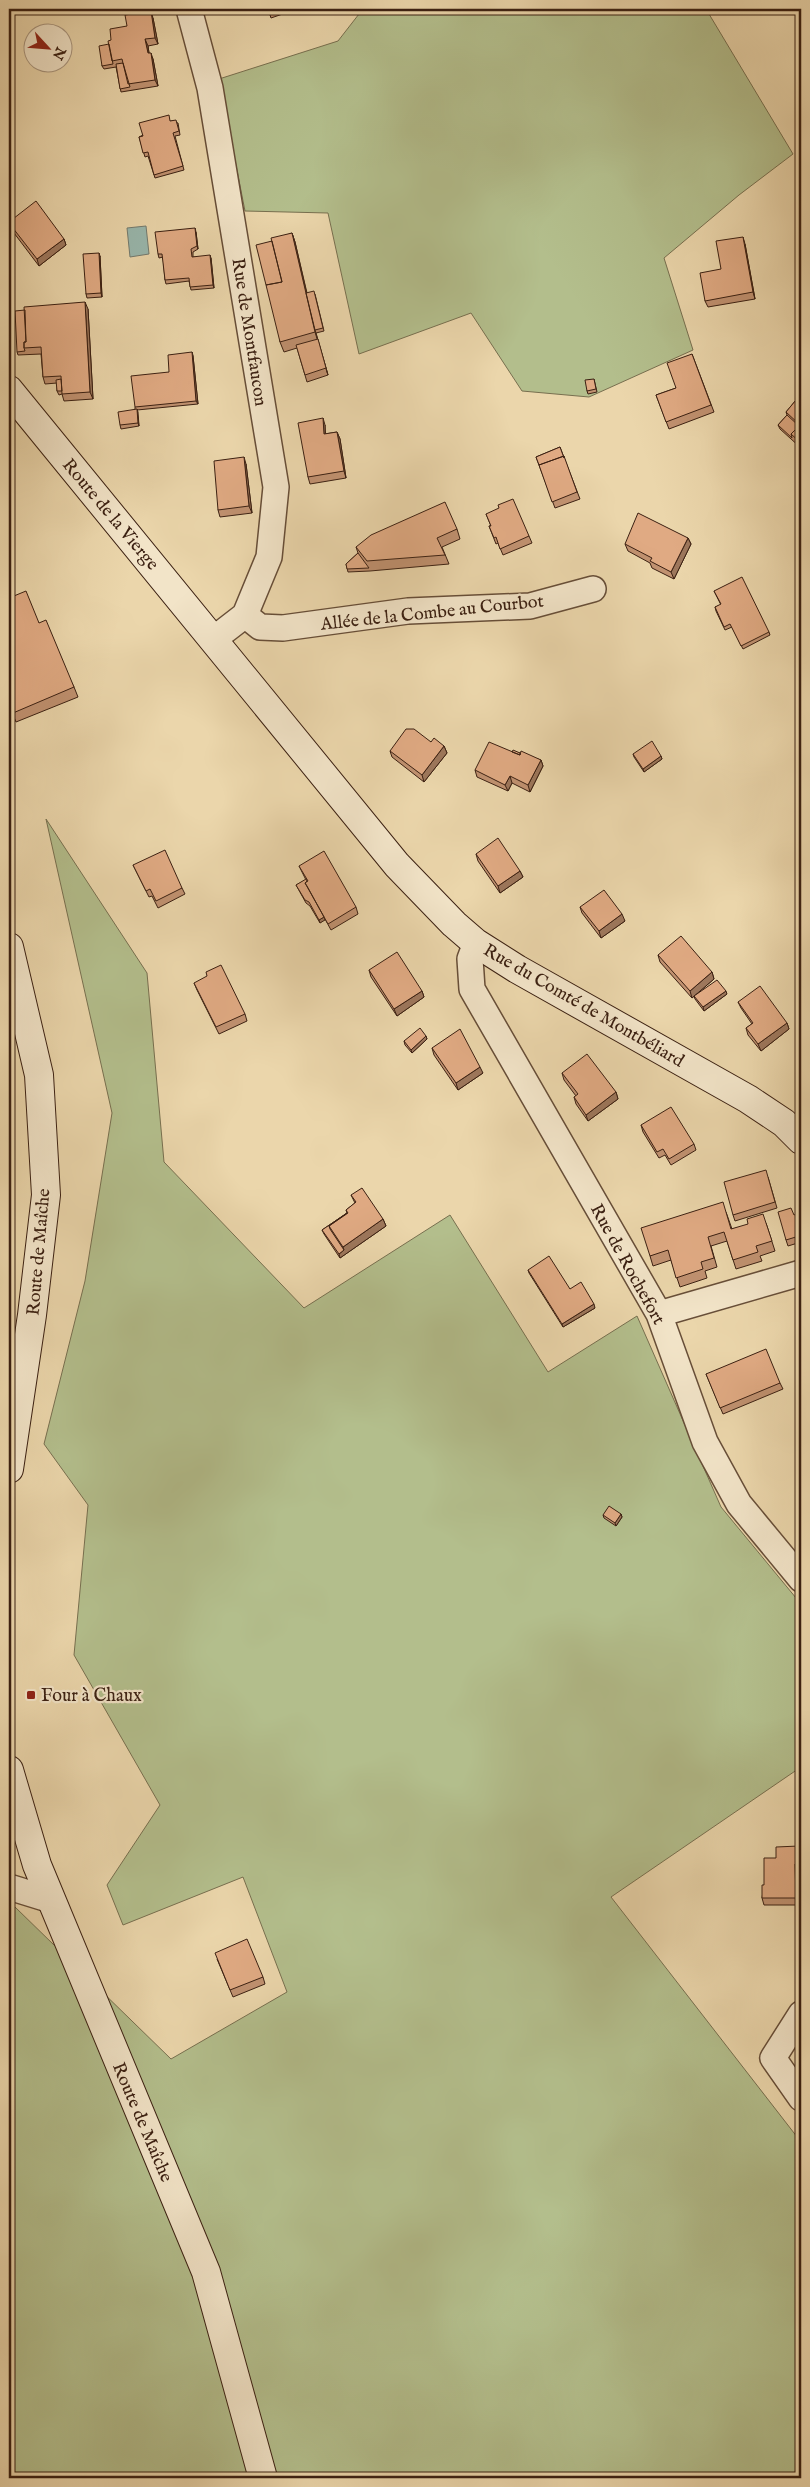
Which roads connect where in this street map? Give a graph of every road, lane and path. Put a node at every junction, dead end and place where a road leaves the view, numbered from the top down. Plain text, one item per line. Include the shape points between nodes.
1 (190, 9) edge
2 (9, 390) edge
3 (593, 589) dead end
4 (245, 615) junction
5 (214, 639) junction
6 (476, 943) junction
7 (9, 947) edge
8 (801, 1140) edge
9 (801, 1273) edge
10 (659, 1314) junction
11 (9, 1469) edge
12 (801, 1580) edge
13 (9, 1770) edge
14 (9, 1887) edge
15 (51, 1900) junction
16 (801, 2014) edge
17 (801, 2098) edge
18 (263, 2478) edge

1 - 4 street, Rue de Montfaucon via 210,88 276,487 270,557
2 - 5 main road, Route de la Vierge
3 - 4 street, Allée de la Combe au Courbot via 530,606 408,611 283,628 260,627
4 - 5 street, Rue de Montfaucon
5 - 6 main road, Rue du Comté de Montbéliard via 397,865
6 - 8 main road, Rue du Comté de Montbéliard via 748,1099 784,1123
6 - 10 street, Rue de Rochefort via 470,959 472,989
7 - 11 main road, Route de Maîche via 39,1075 46,1195
9 - 10 street
10 - 12 street, Rue de Rochefort via 705,1442 739,1504
13 - 15 main road, Route de Maîche via 37,1865
14 - 15 street
15 - 18 main road, Route de Maîche via 206,2272
16 - 17 street via 773,2058

